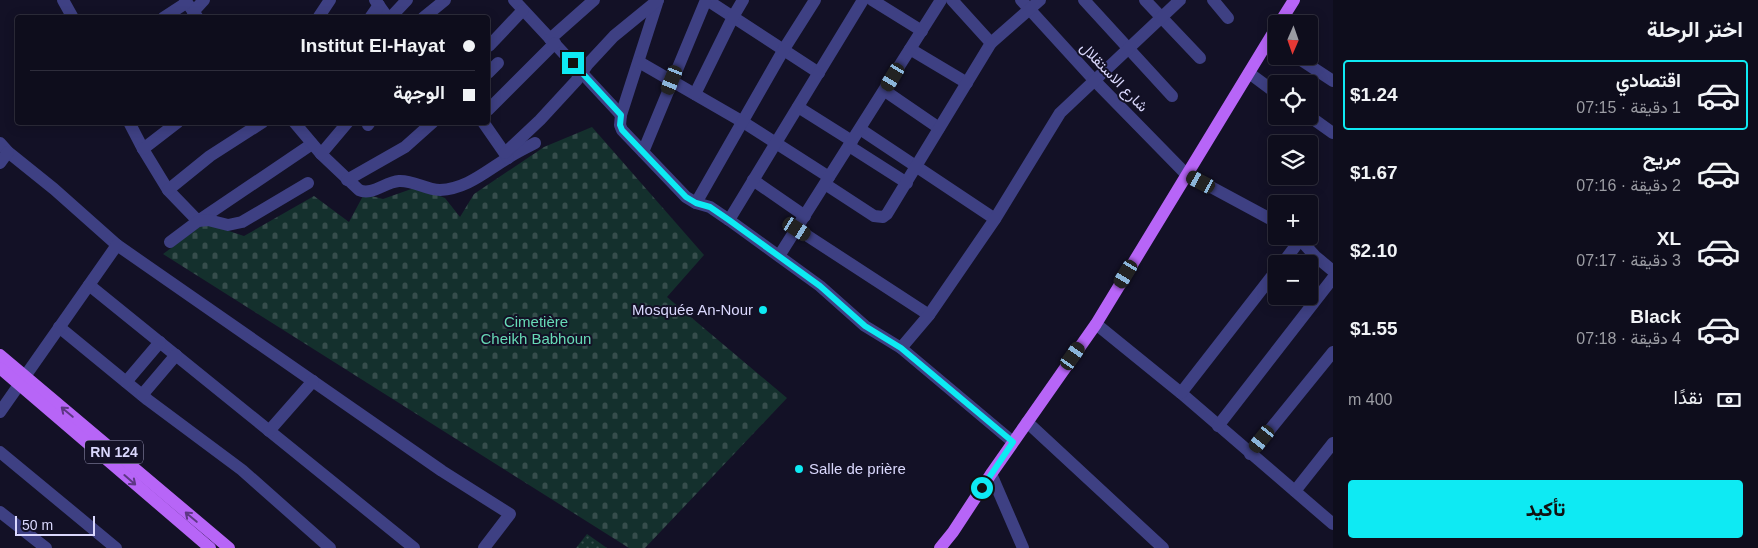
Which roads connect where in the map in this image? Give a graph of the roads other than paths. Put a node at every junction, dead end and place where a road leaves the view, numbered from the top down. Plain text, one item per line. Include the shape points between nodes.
1 (64, 0) edge
2 (204, 0) edge
3 (330, 0) edge
4 (407, 0) edge
5 (445, 0) edge
6 (594, 0) edge
7 (658, 0) edge
8 (706, 0) edge
9 (744, 0) edge
10 (815, 0) edge
11 (863, 0) edge
12 (872, 0) edge
13 (941, 0) edge
14 (952, 0) edge
15 (1020, 0) edge
16 (1040, 0) edge
17 (1084, 0) edge
18 (1145, 0) edge
19 (1180, 0) edge
20 (1213, 0) edge
21 (1294, 0) edge
22 (377, 2) edge
23 (521, 4) edge
24 (191, 8) edge
25 (1030, 10) junction
26 (72, 15) edge
27 (171, 15) edge
28 (320, 15) edge
29 (371, 15) edge
30 (387, 15) edge
31 (392, 15) edge
32 (427, 15) edge
33 (1285, 15) edge
34 (733, 17) junction
35 (1161, 17) junction
36 (1228, 18) dead end
37 (922, 31) junction
38 (552, 41) junction
39 (992, 42) junction
40 (490, 45) edge
41 (1129, 47) junction
42 (1268, 48) edge
43 (784, 49) junction
44 (910, 49) junction
45 (1200, 58) dead end
46 (639, 62) junction
47 (498, 63) dead end
48 (1309, 65) edge
49 (490, 71) edge
50 (582, 73) junction
51 (819, 73) junction
52 (1248, 73) junction
53 (672, 80) junction
54 (1094, 80) junction
55 (1333, 81) edge
56 (967, 83) junction
57 (1268, 87) edge
58 (884, 91) junction
59 (695, 94) junction
60 (1172, 96) dead end
61 (798, 107) junction
62 (490, 108) edge
63 (621, 115) junction
64 (743, 122) junction
65 (1318, 122) edge
66 (131, 125) edge
67 (174, 125) edge
68 (258, 125) edge
69 (296, 125) edge
70 (345, 125) edge
71 (430, 125) edge
72 (485, 125) edge
73 (940, 128) junction
74 (860, 129) junction
75 (1333, 133) edge
76 (535, 143) dead end
77 (776, 143) junction
78 (851, 143) junction
79 (312, 144) junction
80 (4, 148) edge
81 (143, 149) junction
82 (643, 152) junction
83 (321, 154) junction
84 (507, 155) junction
85 (0, 163) edge
86 (916, 166) junction
87 (1186, 174) junction
88 (348, 180) junction
89 (753, 180) junction
90 (827, 180) junction
91 (308, 183) dead end
92 (907, 183) junction
93 (168, 190) junction
94 (696, 203) junction
95 (805, 216) junction
96 (1268, 218) edge
97 (995, 219) junction
98 (198, 220) junction
99 (729, 220) junction
100 (797, 229) junction
101 (170, 242) dead end
102 (117, 245) junction
103 (1305, 245) edge
104 (779, 256) junction
105 (1333, 271) edge
106 (1333, 278) edge
107 (1268, 281) edge
108 (89, 285) junction
109 (929, 314) junction
110 (1096, 324) junction
111 (59, 328) junction
112 (160, 342) junction
113 (901, 348) junction
114 (1333, 352) edge
115 (0, 355) edge
116 (176, 355) junction
117 (0, 368) edge
118 (22, 380) junction
119 (126, 382) junction
120 (313, 382) junction
121 (1181, 393) junction
122 (142, 395) junction
123 (0, 412) edge
124 (1027, 422) junction
125 (1218, 426) junction
126 (269, 431) junction
127 (1013, 442) junction
128 (1333, 443) edge
129 (0, 452) edge
130 (1250, 454) junction
131 (991, 474) junction
132 (1295, 492) junction
133 (0, 512) edge
134 (1333, 524) edge
135 (31, 537) junction
136 (24, 548) edge
137 (46, 548) edge
138 (116, 548) edge
139 (210, 548) edge
140 (229, 548) edge
141 (330, 548) edge
142 (414, 548) edge
143 (484, 548) edge
144 (940, 548) edge
145 (1023, 548) edge
146 (1163, 548) edge

1 - 26 street
2 - 24 street
3 - 28 street
4 - 31 street
5 - 32 street
6 - 38 street
7 - 46 street
7 - 50 street via 614,36
8 - 34 street
8 - 53 street
9 - 34 street
10 - 43 street
11 - 51 street
12 - 37 street
13 - 37 street
14 - 39 street
15 - 25 street, شارع الاستقلال
16 - 25 street
17 - 41 street
18 - 35 street
19 - 35 street
20 - 36 street
21 - 33 main road
22 - 29 street
22 - 30 street
23 - 38 street
23 - 40 street
24 - 27 street
25 - 39 street
25 - 54 street, شارع الاستقلال
34 - 43 street
34 - 59 street
35 - 41 street
35 - 45 street
37 - 44 street
38 - 50 street
38 - 62 street
39 - 56 street
41 - 54 street
41 - 60 street
42 - 52 main road
43 - 51 street
43 - 64 street
44 - 56 street
44 - 58 street
46 - 53 street
46 - 63 street
47 - 49 street
48 - 55 street
50 - 63 street
50 - 84 street
51 - 61 street
52 - 57 street
52 - 87 main road
53 - 59 street
53 - 82 street
54 - 87 street, شارع الاستقلال
54 - 97 street via 1060,113
56 - 73 street
58 - 73 street
58 - 74 street
59 - 64 street
61 - 77 street
61 - 78 street
63 - 82 street via 622,130
64 - 77 street
64 - 94 street
65 - 75 street
66 - 81 street
67 - 81 street
68 - 93 street via 210,156
69 - 79 street
70 - 83 street
71 - 88 street via 405,147
72 - 84 street
73 - 86 street
74 - 78 street
74 - 86 street
76 - 84 street
77 - 89 street
77 - 90 street
78 - 90 street
78 - 92 street
79 - 83 street
79 - 98 street
80 - 85 street
80 - 102 street
81 - 93 street
82 - 94 street via 686,197
83 - 88 street
84 - 88 street via 466,185 450,189 437,190 397,181 366,192
86 - 92 street
86 - 97 street
87 - 96 street, شارع الاستقلال
87 - 110 main road
89 - 95 street
89 - 99 street
90 - 92 street via 878,217 887,214
90 - 95 street
91 - 98 street via 242,222 228,225
93 - 98 street
94 - 99 street via 710,207
95 - 100 street
97 - 109 street
98 - 101 street
99 - 104 street
100 - 104 street
100 - 109 street
102 - 108 street
102 - 120 street
103 - 105 street
104 - 113 street via 820,286 865,326
106 - 125 street
107 - 121 street
108 - 111 street
108 - 112 street
109 - 113 street
110 - 121 street
110 - 124 main road
111 - 118 street
111 - 119 street
112 - 116 street
112 - 119 street
113 - 127 street
114 - 130 street
115 - 118 main road, RN 124
116 - 122 street
116 - 126 street
117 - 118 main road, RN 124
118 - 123 street
118 -> 139 main road, RN 124
140 -> 118 main road, RN 124
119 - 122 street
120 - 126 street
120 - 143 street via 510,514
121 - 125 street
122 - 141 street via 242,470
124 - 127 main road
124 - 146 street
125 - 130 street
126 - 142 street
127 - 131 main road
128 - 132 street
129 - 138 street
130 - 132 street
131 - 144 main road
131 - 145 street
132 - 134 street
133 - 135 street
135 - 136 street
135 - 137 street

